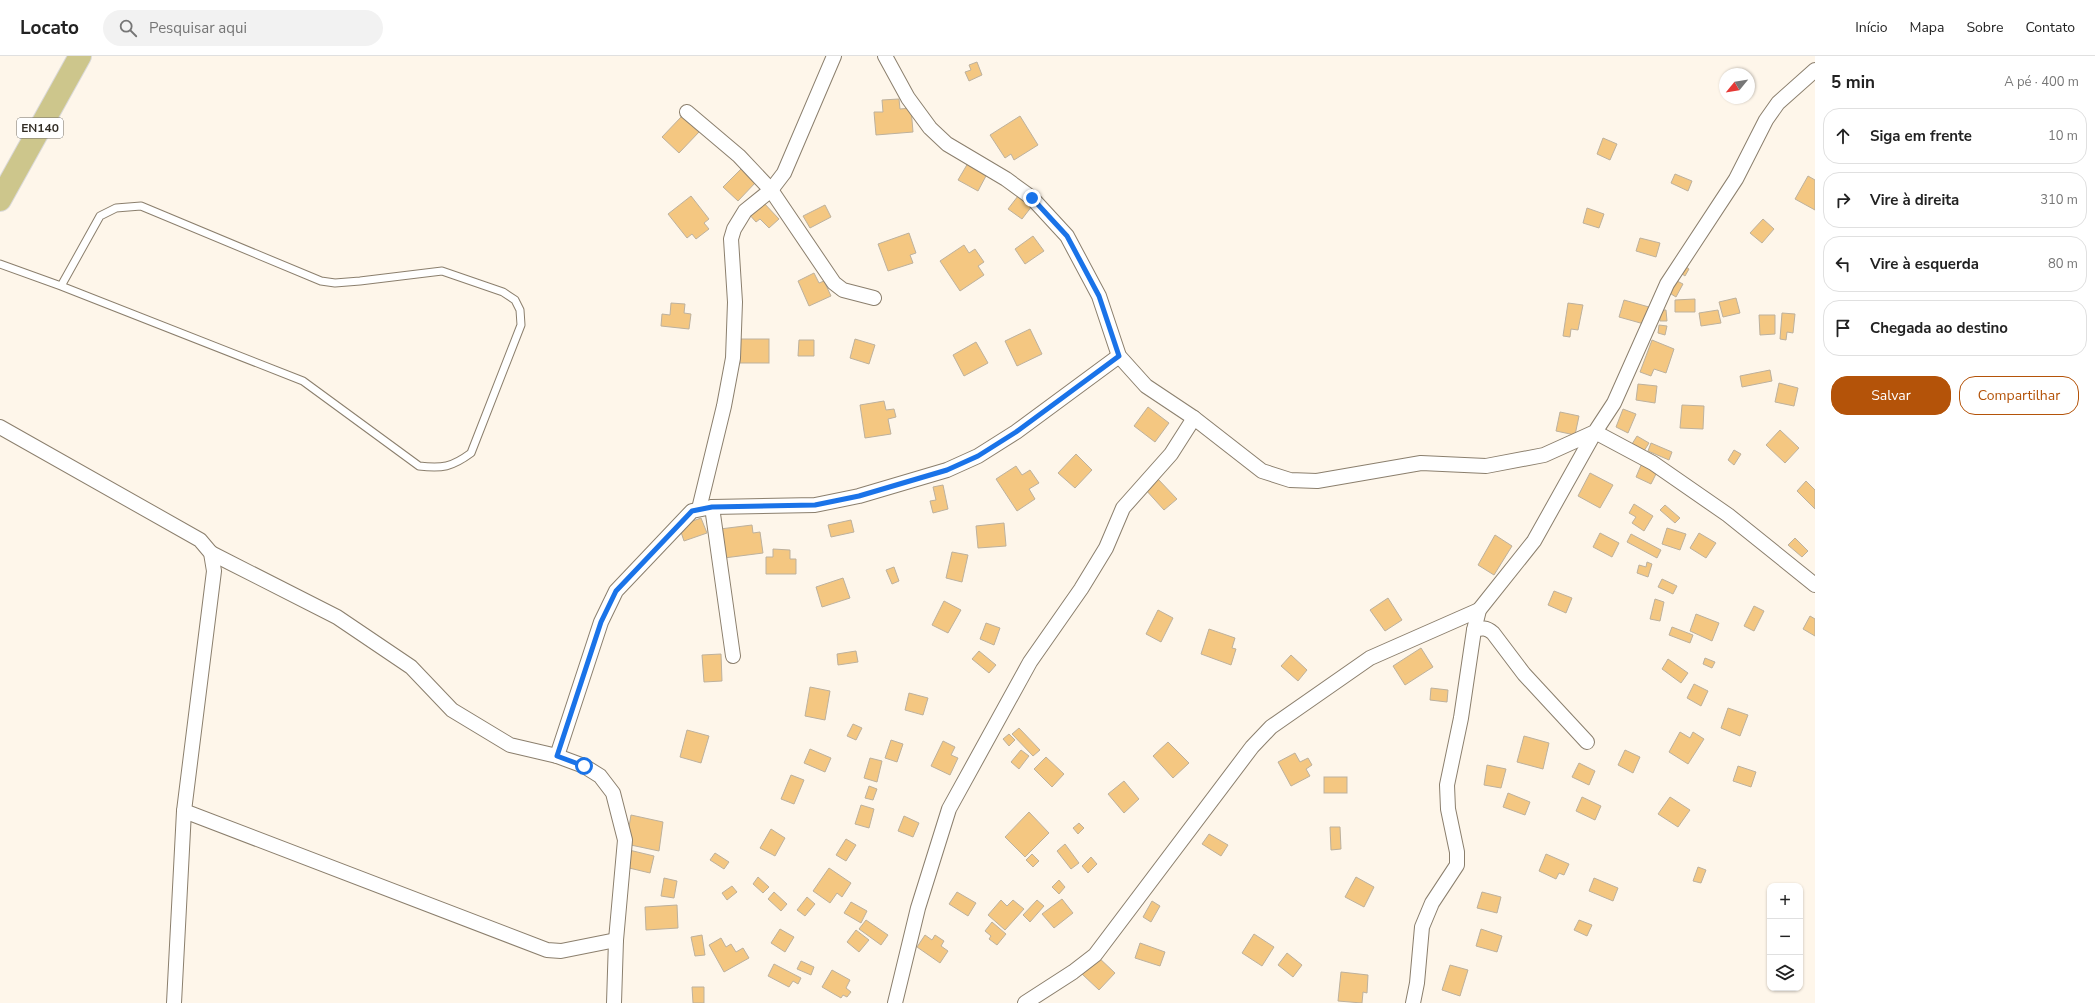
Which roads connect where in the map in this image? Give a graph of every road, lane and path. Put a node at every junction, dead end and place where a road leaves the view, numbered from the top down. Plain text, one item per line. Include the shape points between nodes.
1 (80, 56) edge
2 (834, 56) edge
3 (886, 56) edge
4 (1815, 70) edge
5 (687, 112) dead end
6 (771, 190) junction
7 (0, 200) edge
8 (0, 264) edge
9 (61, 286) junction
10 (874, 298) dead end
11 (1119, 356) junction
12 (1194, 418) junction
13 (0, 427) edge
14 (1595, 432) junction
15 (706, 508) junction
16 (211, 553) junction
17 (1815, 585) edge
18 (1479, 610) junction
19 (1474, 630) junction
20 (733, 656) dead end
21 (1587, 742) dead end
22 (557, 756) junction
23 (184, 811) junction
24 (616, 940) junction
25 (174, 1003) edge
26 (614, 1003) edge
27 (896, 1003) edge
28 (1025, 1003) edge
29 (1413, 1003) edge

1 - 7 main road, EN140
2 - 6 street via 784,173
3 - 11 street via 908,98 930,128 947,144 1006,179 1032,198 1067,236 1099,296
4 - 14 street via 1778,103 1766,120 1736,179 1667,284 1614,403
5 - 6 street via 739,156
6 - 10 street via 834,283 843,290
6 - 15 street via 744,211 731,239 735,302 733,358
8 - 9 lane
9 - 9 lane via 303,381 419,466 437,469 456,464 471,453 521,325 520,310 515,300 503,292 442,271 360,281 321,282 141,206 116,208 100,216
11 - 12 street via 1146,386
11 - 15 street via 1016,432 978,456 947,470 859,496 815,505
12 - 14 street via 1262,472 1290,480 1310,481 1421,463 1486,466 1544,455
12 - 27 street via 1171,454 1123,508 1106,548 1030,662 949,809 918,908
13 - 16 street via 200,540
14 - 17 street via 1653,463 1728,516
14 - 18 street via 1534,541
15 - 20 street
15 - 22 street via 692,511 616,591 601,622
16 - 22 street via 337,617 411,667 452,710 510,745
16 - 23 street via 214,571
18 - 19 street
18 - 28 street via 1370,658 1271,727 1252,747 1095,955 1074,972
19 - 21 street via 1489,629 1524,674
19 - 29 street via 1461,718 1447,785 1448,809 1458,852 1457,865 1432,903 1422,927
22 - 24 street via 584,766 600,776 613,793 625,840
23 - 24 street via 547,950 561,950
23 - 25 street
24 - 26 street

